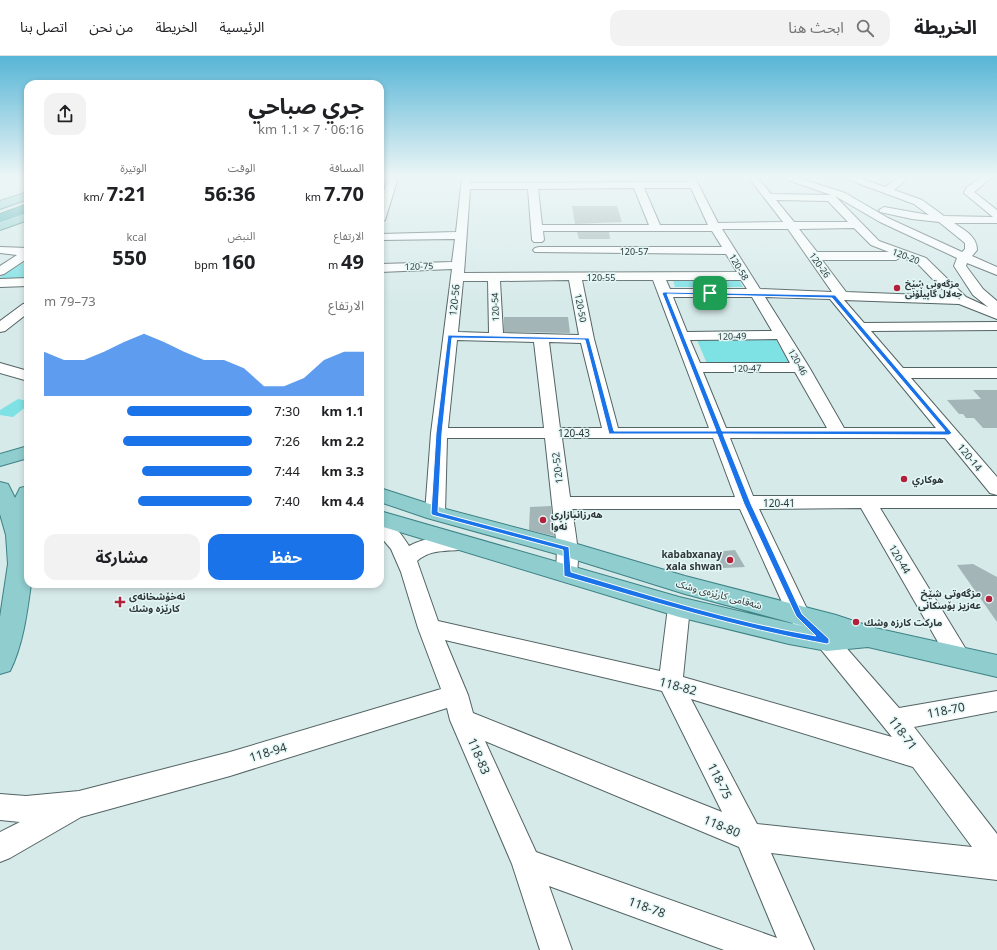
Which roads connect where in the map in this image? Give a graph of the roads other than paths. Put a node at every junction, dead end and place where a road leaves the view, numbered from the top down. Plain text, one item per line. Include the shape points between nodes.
1 (17, 220) edge
2 (461, 220) edge
3 (536, 220) edge
4 (653, 220) edge
5 (711, 220) edge
6 (787, 220) edge
7 (853, 220) edge
8 (884, 220) edge
9 (940, 220) edge
10 (944, 220) junction
11 (997, 220) edge
12 (791, 225) junction
13 (858, 225) junction
14 (0, 226) edge
15 (715, 227) junction
16 (537, 228) junction
17 (656, 228) junction
18 (460, 234) junction
19 (384, 237) edge
20 (0, 250) edge
21 (539, 250) junction
22 (729, 251) junction
23 (24, 253) edge
24 (24, 256) edge
25 (813, 256) junction
26 (910, 256) junction
27 (964, 257) junction
28 (384, 268) edge
29 (0, 271) edge
30 (457, 271) junction
31 (997, 271) edge
32 (658, 276) junction
33 (745, 276) junction
34 (494, 277) junction
35 (542, 277) junction
36 (575, 277) junction
37 (24, 282) edge
38 (0, 283) edge
39 (664, 293) junction
40 (755, 293) junction
41 (838, 296) junction
42 (962, 300) junction
43 (997, 307) edge
44 (24, 311) edge
45 (997, 315) edge
46 (997, 326) edge
47 (861, 327) junction
48 (0, 328) edge
49 (782, 335) junction
50 (450, 336) junction
51 (682, 336) junction
52 (496, 337) junction
53 (541, 338) junction
54 (587, 339) junction
55 (800, 367) junction
56 (0, 368) edge
57 (694, 368) junction
58 (997, 372) edge
59 (899, 373) junction
60 (24, 375) edge
61 (611, 432) junction
62 (439, 433) junction
63 (553, 433) junction
64 (720, 433) junction
65 (838, 433) junction
66 (949, 433) junction
67 (0, 444) edge
68 (24, 444) edge
69 (24, 453) edge
70 (0, 460) edge
71 (24, 467) edge
72 (0, 472) edge
73 (997, 489) edge
74 (0, 490) edge
75 (384, 496) edge
76 (997, 502) edge
77 (562, 503) junction
78 (866, 503) junction
79 (24, 504) edge
80 (748, 504) junction
81 (435, 513) junction
82 (384, 519) edge
83 (384, 529) edge
84 (19, 536) junction
85 (462, 543) junction
86 (567, 549) junction
87 (406, 560) junction
88 (567, 574) junction
89 (679, 607) junction
90 (799, 616) junction
91 (429, 628) junction
92 (874, 638) junction
93 (827, 641) junction
94 (958, 656) junction
95 (0, 663) edge
96 (997, 666) edge
97 (670, 683) junction
98 (997, 701) edge
99 (460, 707) junction
100 (894, 720) junction
101 (923, 758) junction
102 (79, 804) junction
103 (0, 806) edge
104 (749, 837) junction
105 (0, 848) edge
106 (997, 858) edge
107 (526, 864) junction
108 (997, 865) edge
109 (556, 950) edge
110 (768, 950) edge
111 (798, 950) edge

1 - 14 main road
2 - 18 street, 120-56
3 - 16 street
4 - 17 street
5 - 15 street, 120-58
6 - 12 street, 120-26
7 - 13 street, 120-20
8 - 27 street
9 - 10 street
10 - 11 street
10 - 27 street via 971,243 972,250
12 - 13 street
12 - 15 street
12 - 25 street, 120-26
13 - 26 street, 120-20 via 879,245
15 - 17 street
15 - 22 street, 120-58
16 - 17 street
16 - 21 street
18 - 19 street
18 - 30 street, 120-56
20 - 23 street
21 - 22 street, 120-57
21 - 35 street
22 - 33 street, 120-58
24 - 29 street
25 - 26 street
25 - 41 street, 120-26
26 - 42 street, 120-20 via 922,261
27 - 31 street
27 - 43 street via 960,266 978,292
28 - 30 street, 120-75
30 - 34 street, 120-55
30 - 50 street, 120-56
32 - 33 street, 120-55
32 - 36 street, 120-55
32 - 39 street
33 - 40 street, 120-58
34 - 35 street, 120-55
34 - 52 street, 120-54
35 - 36 street, 120-55
36 - 54 street, 120-50
37 - 38 street
39 - 40 street
39 - 51 street
40 - 41 street
40 - 49 street, 120-46
41 - 42 street
41 - 47 street, 120-14
42 - 45 street, 120-20
44 - 48 street
46 - 47 street
47 - 59 street, 120-14
49 - 51 street, 120-49
49 - 55 street, 120-46
50 - 52 street
50 - 62 street, 120-56
51 - 57 street
52 - 53 street
53 - 54 street
53 - 63 street, 120-52
54 - 61 street, 120-50
55 - 57 street, 120-47
55 - 65 street, 120-46
56 - 60 street
57 - 64 street
58 - 59 street
59 - 66 street, 120-14
61 - 63 street, 120-43
61 - 64 street, 120-43
62 - 63 street, 120-43
62 - 81 street, 120-56
63 - 77 street, 120-52
64 - 65 street, 120-43
64 - 80 street
65 - 66 street, 120-43
66 - 73 street, 120-14
67 - 68 main road
69 - 70 main road
71 - 72 main road
74 - 84 main road
75 - 81 main road, شەقامی کارێزەی وشک
76 - 78 street, 120-41
77 - 80 street, 120-41
77 - 86 street, 120-52
78 - 80 street, 120-41
78 - 94 street, 120-44
79 - 84 main road
80 - 90 street
81 - 86 main road, شەقامی کارێزەی وشک
82 - 85 main road, شەقامی کارێزەی وشک
83 - 87 street, 118-83 via 396,542
84 - 95 main road via 20,577
85 - 87 street via 428,545 415,551
85 - 88 main road, شەقامی کارێزەی وشک
86 - 88 street, 120-52
86 - 90 main road, شەقامی کارێزەی وشک
87 - 91 street, 118-83
88 - 89 main road, شەقامی کارێزەی وشک
89 - 93 main road, شەقامی کارێزەی وشک
89 - 97 street
90 - 92 main road, شەقامی کارێزەی وشک
90 - 93 street, 118-71
91 - 97 street, 118-82
91 - 99 street, 118-83
92 - 93 main road, شەقامی کارێزەی وشک
92 - 94 main road, شەقامی کارێزەی وشک
93 - 100 street, 118-71
94 - 96 main road, شەقامی کارێزەی وشک
97 - 101 street, 118-82
97 - 104 street, 118-75
98 - 100 street, 118-70
99 - 102 street, 118-94
99 - 104 street, 118-80
99 - 107 street, 118-83
100 - 101 street, 118-71
101 - 106 street, 118-71
102 - 103 street via 26,809
102 - 105 street
104 - 108 street, 118-80
104 - 111 street, 118-75
107 - 109 street, 118-83
107 - 110 street, 118-78

